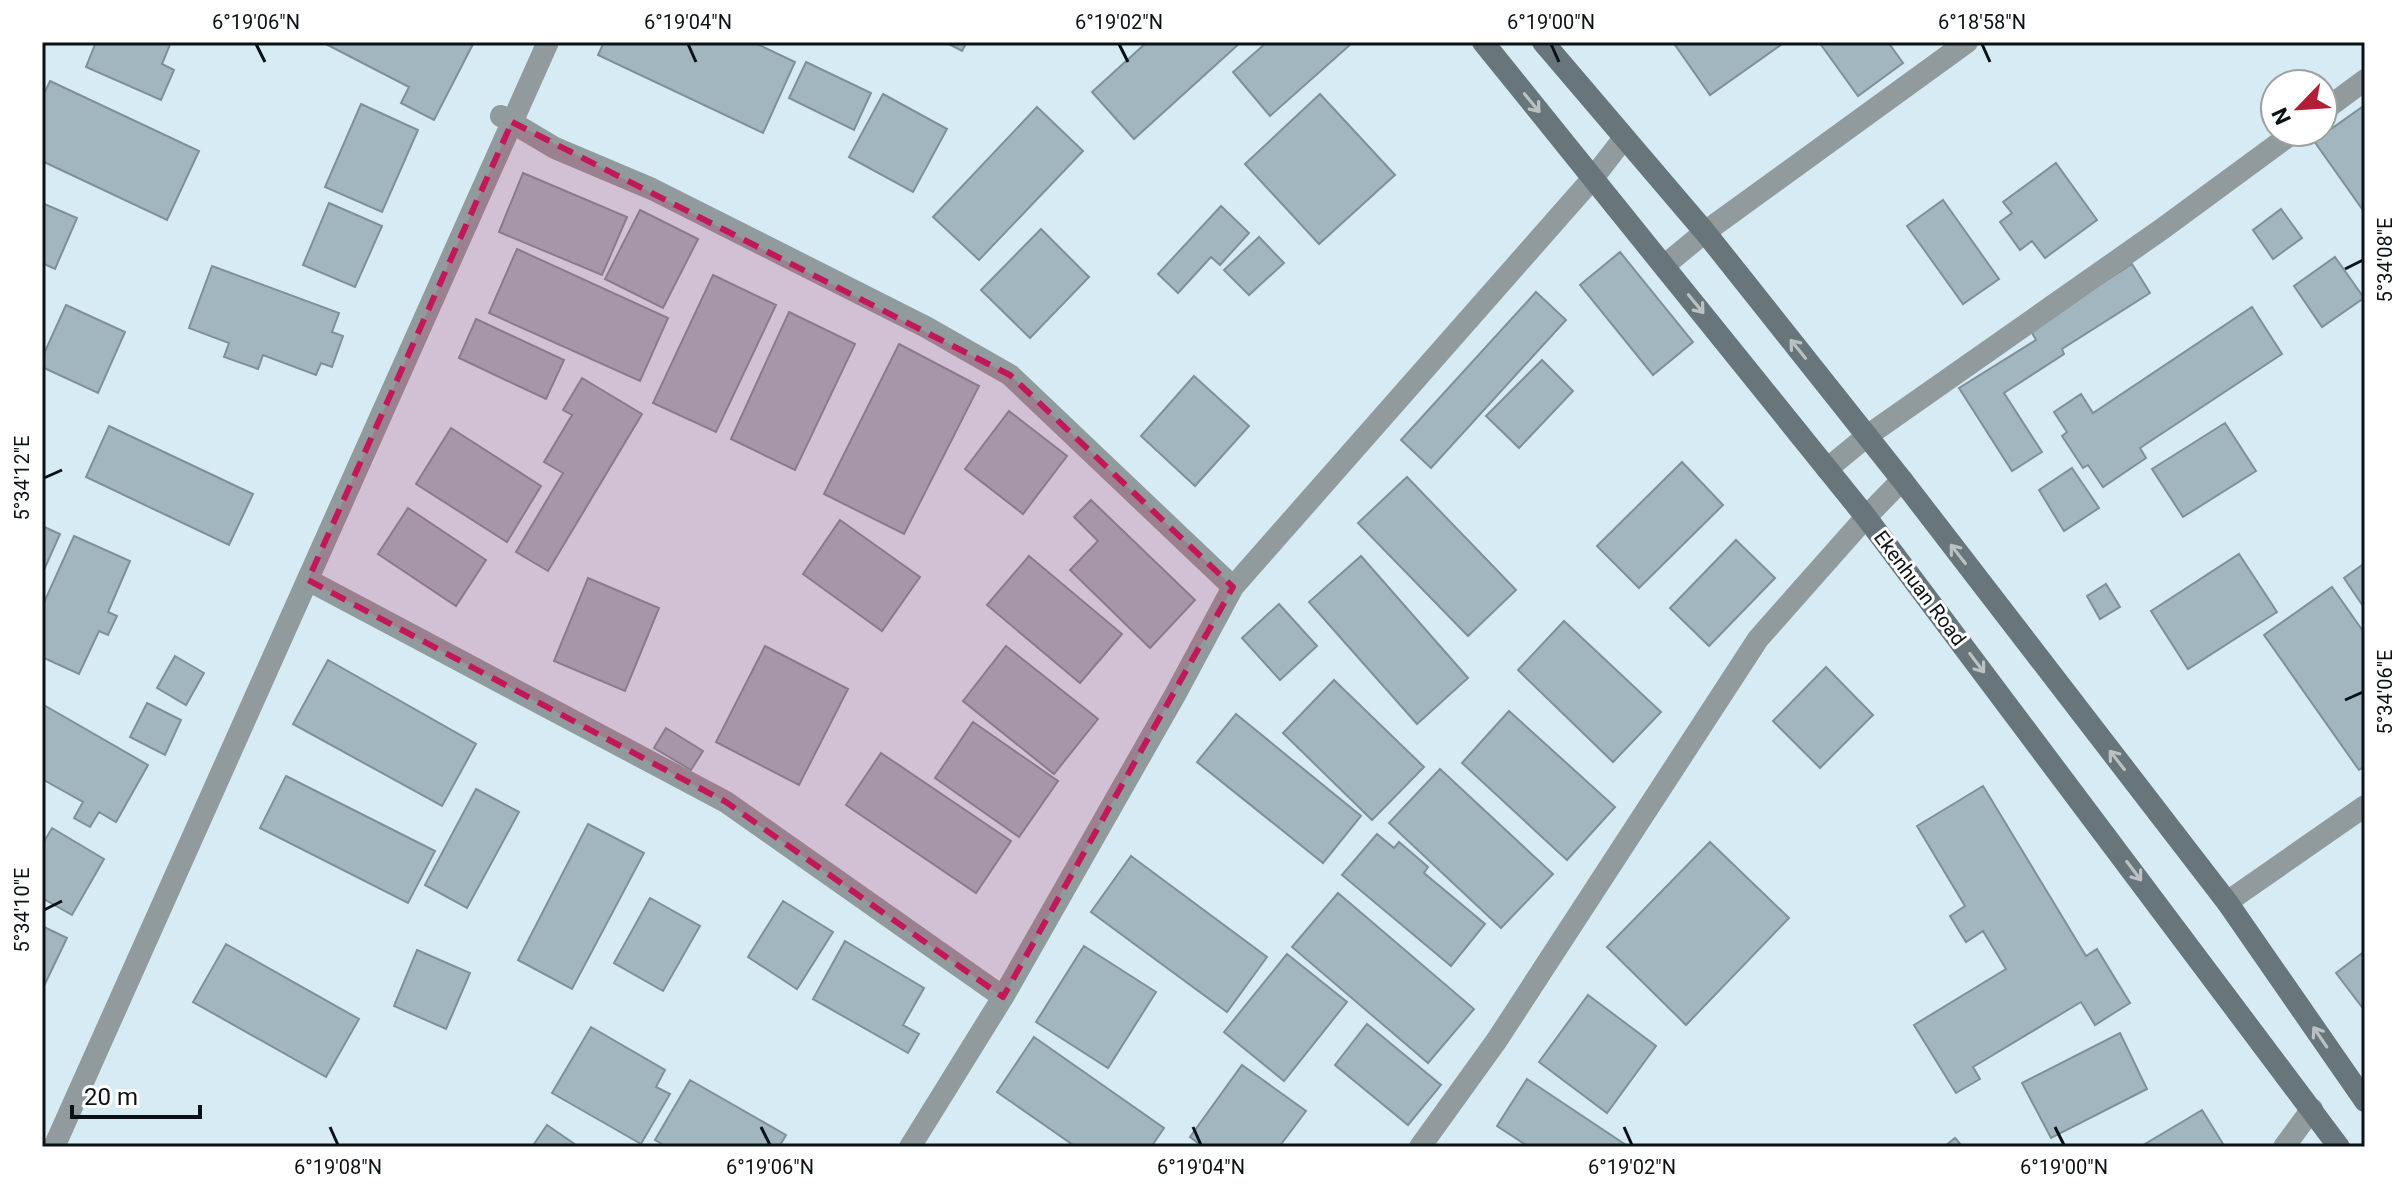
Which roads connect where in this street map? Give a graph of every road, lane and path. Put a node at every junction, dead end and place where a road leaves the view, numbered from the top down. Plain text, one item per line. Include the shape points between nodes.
1 (548, 42) edge
2 (1483, 42) edge
3 (1543, 42) edge
4 (1967, 42) edge
5 (2365, 80) edge
6 (2339, 99) edge
7 (500, 115) dead end
8 (1624, 138) junction
9 (2272, 148) edge
10 (1593, 178) junction
11 (1705, 232) junction
12 (1665, 265) junction
13 (1867, 436) junction
14 (1827, 469) junction
15 (1902, 480) junction
16 (1866, 517) junction
17 (308, 580) junction
18 (1233, 587) junction
19 (2365, 806) edge
20 (2227, 902) junction
21 (1003, 997) junction
22 (2365, 1101) edge
23 (2312, 1109) junction
24 (54, 1147) edge
25 (910, 1147) edge
26 (1420, 1147) edge
27 (2284, 1147) edge
28 (2339, 1147) edge

1 - 17 street
2 -> 10 main road, Ekenhuan Road
3 - 8 main road
4 - 11 street
5 - 6 street
7 - 18 street via 555,148 652,189 926,327 1010,375
8 - 10 street
8 - 11 main road
9 - 13 street
10 - 12 main road, Ekenhuan Road
10 - 18 street
11 - 12 street
13 -> 11 main road
12 -> 14 main road, Ekenhuan Road
13 - 14 street
13 - 15 main road
14 - 16 main road, Ekenhuan Road
15 - 16 street
20 -> 15 main road
16 -> 23 main road, Ekenhuan Road
16 - 26 street via 1758,639 1497,1040
17 - 21 street via 726,802
17 - 24 street
18 - 21 street
19 - 20 street
22 -> 20 main road
21 - 25 street
23 - 27 street
23 - 28 main road, Ekenhuan Road

